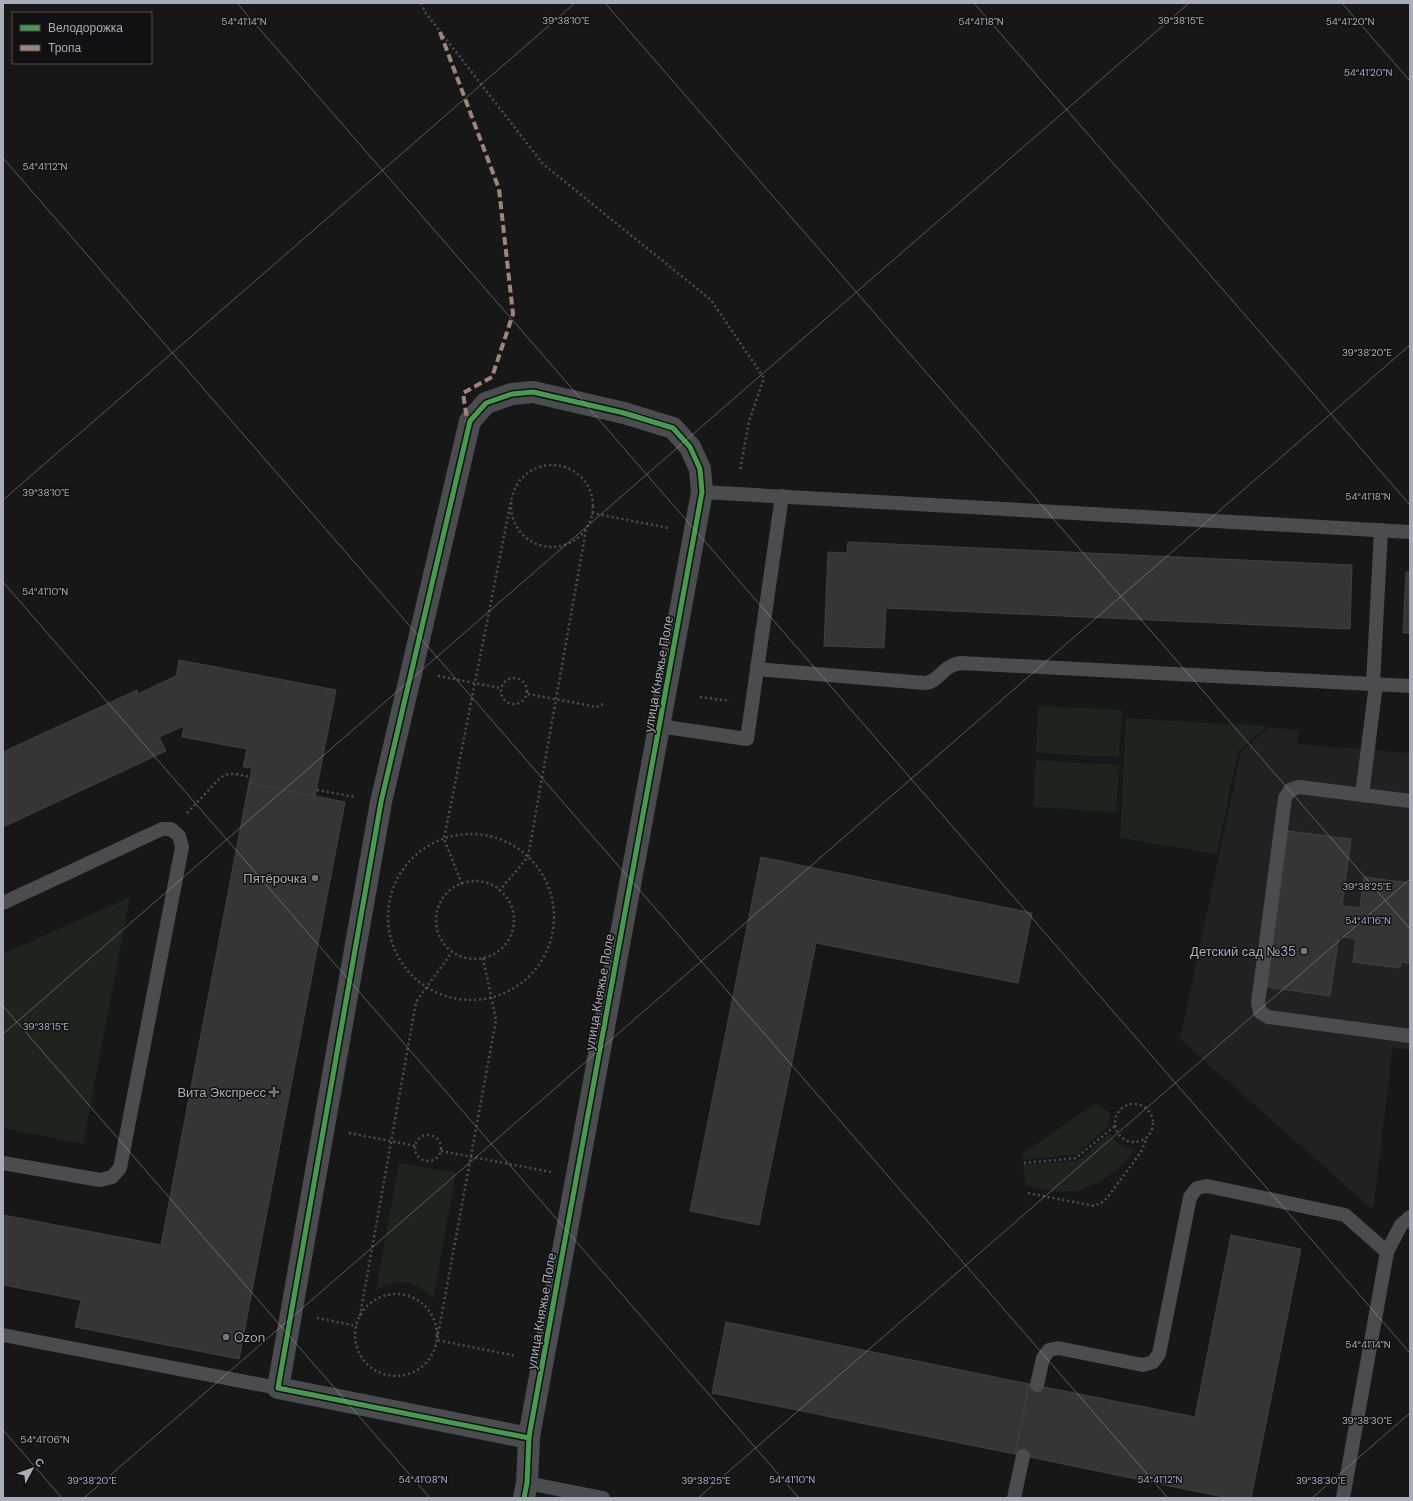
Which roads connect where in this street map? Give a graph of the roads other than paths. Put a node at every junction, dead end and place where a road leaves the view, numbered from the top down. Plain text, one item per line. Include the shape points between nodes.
1 (702, 492) junction
2 (782, 496) junction
3 (1381, 530) junction
4 (1410, 532) edge
5 (757, 669) junction
6 (1374, 684) junction
7 (1410, 686) edge
8 (659, 726) junction
9 (1362, 795) junction
10 (1410, 801) edge
11 (3, 903) edge
12 (1410, 1036) edge
13 (3, 1163) edge
14 (1410, 1216) edge
15 (1387, 1252) junction
16 (3, 1336) edge
17 (1037, 1385) dead end
18 (278, 1388) junction
19 (529, 1438) junction
20 (1022, 1456) dead end
21 (525, 1491) edge
22 (603, 1498) edge
23 (1014, 1498) edge
24 (1343, 1498) edge

1 - 2 lane
1 - 8 street, улица Княжье Поле
1 - 18 street, улица Княжье Поле via 700,470 690,446 673,428 624,413 533,392 512,394 486,403 470,421 381,802
2 - 3 lane
2 - 5 lane
3 - 4 lane
3 - 6 lane
5 - 6 lane via 925,683 931,682 952,664 960,663
5 - 8 lane via 747,739
6 - 7 lane
6 - 9 lane
8 - 19 street, улица Княжье Поле
9 - 10 lane
9 - 12 lane via 1299,787 1290,790 1285,798 1258,1003 1260,1012 1268,1017
11 - 13 lane via 162,829 171,829 179,836 182,847 120,1168 112,1177 100,1180
14 - 15 lane via 1401,1224
15 - 17 lane via 1345,1215 1207,1186 1196,1188 1190,1197 1159,1354 1153,1362 1143,1365 1058,1348 1049,1350 1043,1358
15 - 24 lane
16 - 18 lane
18 - 19 street
19 - 21 street, улица Княжье Поле
20 - 23 lane
21 - 22 lane

